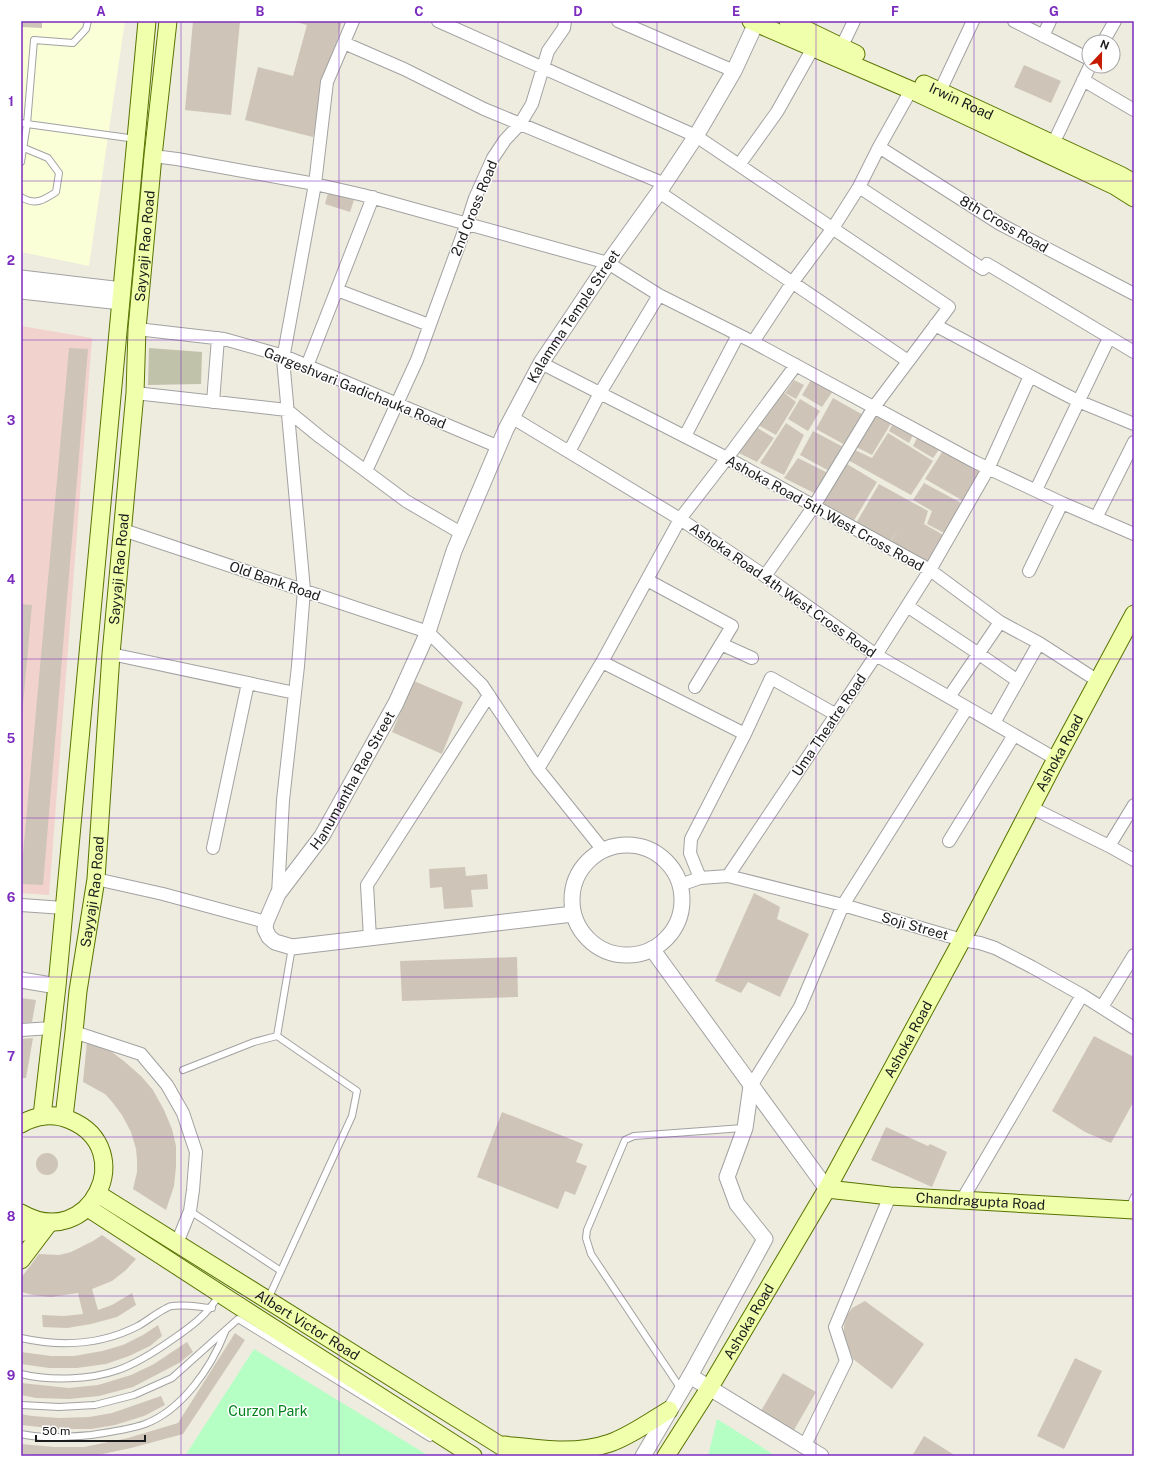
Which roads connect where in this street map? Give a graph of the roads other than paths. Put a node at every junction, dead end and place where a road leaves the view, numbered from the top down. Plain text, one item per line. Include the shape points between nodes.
1 (88, 21) edge
2 (148, 21) edge
3 (168, 21) edge
4 (353, 21) edge
5 (438, 21) edge
6 (566, 21) edge
7 (618, 21) edge
8 (788, 21) edge
9 (854, 21) edge
10 (973, 21) edge
11 (1014, 21) edge
12 (1050, 21) edge
13 (1115, 21) edge
14 (755, 22) edge
15 (1108, 34) edge
16 (1043, 36) junction
17 (344, 43) junction
18 (813, 48) junction
19 (841, 48) junction
20 (1081, 55) edge
21 (544, 68) junction
22 (734, 71) junction
23 (1086, 74) edge
24 (1083, 80) junction
25 (910, 90) junction
26 (940, 91) junction
27 (1134, 110) edge
28 (24, 123) edge
29 (520, 124) junction
30 (696, 136) junction
31 (136, 139) junction
32 (1052, 144) junction
33 (879, 147) junction
34 (24, 148) junction
35 (153, 156) junction
36 (21, 162) edge
37 (739, 165) junction
38 (1134, 183) edge
39 (315, 184) junction
40 (859, 187) junction
41 (662, 188) junction
42 (21, 196) edge
43 (373, 198) junction
44 (1134, 198) edge
45 (467, 223) junction
46 (833, 228) junction
47 (608, 262) junction
48 (21, 278) edge
49 (792, 283) junction
50 (337, 290) junction
51 (21, 291) edge
52 (1134, 294) edge
53 (659, 295) junction
54 (122, 296) junction
55 (429, 325) junction
56 (935, 325) junction
57 (137, 329) junction
58 (738, 335) junction
59 (218, 338) junction
60 (1109, 338) junction
61 (753, 342) junction
62 (1134, 352) edge
63 (284, 356) junction
64 (908, 361) junction
65 (541, 363) junction
66 (796, 365) junction
67 (307, 366) junction
68 (1030, 376) junction
69 (600, 393) junction
70 (135, 394) junction
71 (1078, 401) junction
72 (213, 402) junction
73 (396, 403) junction
74 (874, 407) junction
75 (287, 410) junction
76 (513, 418) junction
77 (1134, 424) edge
78 (684, 436) junction
79 (1134, 442) edge
80 (499, 447) junction
81 (569, 452) junction
82 (728, 458) junction
83 (988, 469) junction
84 (366, 471) junction
85 (1036, 490) junction
86 (1062, 502) junction
87 (814, 506) junction
88 (1096, 518) junction
89 (680, 519) junction
90 (123, 530) junction
91 (461, 533) junction
92 (1134, 534) edge
93 (930, 570) junction
94 (1029, 570) dead end
95 (764, 576) junction
96 (647, 580) junction
97 (304, 590) junction
98 (907, 606) junction
99 (1134, 614) edge
100 (1000, 622) junction
101 (428, 632) junction
102 (1039, 643) junction
103 (721, 644) junction
104 (111, 654) junction
105 (876, 654) junction
106 (979, 654) junction
107 (752, 658) dead end
108 (602, 662) junction
109 (1018, 681) junction
110 (1098, 681) junction
111 (248, 683) junction
112 (694, 687) dead end
113 (295, 693) junction
114 (489, 695) junction
115 (949, 697) junction
116 (967, 708) junction
117 (835, 714) junction
118 (994, 723) junction
119 (745, 734) junction
120 (1014, 735) junction
121 (1056, 759) junction
122 (538, 769) junction
123 (1134, 805) edge
124 (1030, 807) junction
125 (950, 842) dead end
126 (1109, 846) junction
127 (213, 848) dead end
128 (603, 850) junction
129 (1134, 860) edge
130 (728, 876) junction
131 (700, 878) junction
132 (96, 879) junction
133 (680, 885) junction
134 (278, 894) junction
135 (21, 905) edge
136 (843, 905) junction
137 (64, 908) junction
138 (573, 914) junction
139 (266, 922) junction
140 (370, 938) junction
141 (962, 940) junction
142 (292, 947) junction
143 (652, 949) junction
144 (1134, 955) edge
145 (21, 980) edge
146 (57, 986) junction
147 (1082, 995) junction
148 (1102, 1007) junction
149 (52, 1028) junction
150 (1134, 1028) edge
151 (21, 1030) edge
152 (74, 1032) junction
153 (277, 1036) junction
154 (183, 1070) dead end
155 (751, 1086) junction
156 (42, 1116) junction
157 (64, 1117) junction
158 (21, 1124) edge
159 (745, 1128) junction
160 (827, 1189) junction
161 (98, 1194) junction
162 (890, 1196) junction
163 (962, 1200) junction
164 (1132, 1206) edge
165 (88, 1208) junction
166 (190, 1211) junction
167 (26, 1216) edge
168 (49, 1223) junction
169 (21, 1233) edge
170 (177, 1243) junction
171 (21, 1260) edge
172 (281, 1271) junction
173 (267, 1300) junction
174 (216, 1301) junction
175 (225, 1330) junction
176 (21, 1338) edge
177 (21, 1374) edge
178 (690, 1376) junction
179 (710, 1387) junction
180 (681, 1390) junction
181 (21, 1405) edge
182 (669, 1410) junction
183 (21, 1434) edge
184 (438, 1443) dead end
185 (498, 1444) junction
186 (805, 1445) junction
187 (474, 1456) edge
188 (517, 1456) edge
189 (642, 1456) edge
190 (666, 1456) edge
191 (821, 1456) edge

1 - 28 lane via 86,30 73,43 34,40
2 - 31 main road, Sayyaji Rao Road
3 - 35 main road, Sayyaji Rao Road
4 - 17 street
5 - 21 street
6 - 21 street, 2nd Cross Road via 548,52
7 - 22 street
8 - 19 main road, Irwin Road
9 - 19 street
10 - 26 street
11 - 16 street
12 - 16 street
13 - 15 street
14 - 18 main road
14 - 22 street, Kalamma Temple Street
16 - 20 street
17 - 29 street
17 - 39 street via 327,82
18 - 25 main road
18 - 37 street via 777,112
19 - 26 main road, Irwin Road
21 - 29 street, 2nd Cross Road via 532,104
21 - 30 street
22 - 30 street, Kalamma Temple Street
23 - 24 street
24 - 27 street
24 - 32 street
25 - 33 street
25 - 44 main road via 1115,186
26 - 32 main road, Irwin Road
28 - 31 lane
28 - 34 lane
29 - 41 street
29 - 45 street, 2nd Cross Road via 493,158
30 - 37 street
30 - 41 street, Kalamma Temple Street
31 - 54 main road, Sayyaji Rao Road
32 - 38 main road, Irwin Road
33 - 40 street
33 - 52 street, 8th Cross Road via 1000,224
34 - 36 lane
34 - 42 lane via 48,158 60,173 56,192 41,201 26,200
35 - 39 street
35 - 57 main road, Sayyaji Rao Road
37 - 46 street
39 - 43 street
39 - 63 street
40 - 46 street
40 - 60 street via 983,269 987,264
41 - 47 street, Kalamma Temple Street
41 - 49 street
43 - 45 street
43 - 50 street
45 - 47 street
45 - 55 street, 2nd Cross Road
46 - 49 street
46 - 56 street via 949,307
47 - 53 street
47 - 65 street, Kalamma Temple Street
48 - 54 street
49 - 61 street
49 - 64 street
50 - 55 street
50 - 67 street
51 - 54 street
53 - 58 street
53 - 69 street
54 - 137 main road, Sayyaji Rao Road
55 - 73 street, 2nd Cross Road
56 - 64 street
56 - 68 street
57 - 59 street, Gargeshvari Gadichauka Road
57 - 70 main road, Sayyaji Rao Road
58 - 61 street
58 - 78 street
59 - 63 street, Gargeshvari Gadichauka Road
59 - 72 street
60 - 62 street
60 - 71 street
61 - 66 street
63 - 67 street, Gargeshvari Gadichauka Road
63 - 75 street
64 - 74 street
65 - 69 street, Ashoka Road 5th West Cross Road
65 - 76 street, Kalamma Temple Street
66 - 74 street
66 - 82 street
67 - 73 street, Gargeshvari Gadichauka Road
68 - 71 street
68 - 83 street, Uma Theatre Road
69 - 78 street, Ashoka Road 5th West Cross Road
69 - 81 street
70 - 72 street
70 - 90 main road, Sayyaji Rao Road
71 - 77 street
71 - 85 street
72 - 75 street
73 - 80 street, Gargeshvari Gadichauka Road
73 - 84 street, 2nd Cross Road
74 - 83 street
74 - 87 street
75 - 84 street
75 - 97 street
76 - 80 street, Kalamma Temple Street
76 - 81 street, Ashoka Road 4th West Cross Road
78 - 82 street, Ashoka Road 5th West Cross Road
79 - 88 street
80 - 91 street, Kalamma Temple Street
81 - 89 street, Ashoka Road 4th West Cross Road
82 - 87 street, Ashoka Road 5th West Cross Road
82 - 89 street
83 - 85 street
83 - 93 street, Uma Theatre Road
84 - 91 street via 406,501
85 - 86 street
86 - 88 street
86 - 94 street
87 - 93 street, Ashoka Road 5th West Cross Road
87 - 95 street
88 - 92 street
89 - 95 street, Ashoka Road 4th West Cross Road
89 - 96 street
90 - 97 street, Old Bank Road
90 - 104 main road, Sayyaji Rao Road
91 - 101 street, Kalamma Temple Street
93 - 98 street, Uma Theatre Road
93 - 100 street, Ashoka Road 5th West Cross Road
95 - 105 street, Ashoka Road 4th West Cross Road
96 - 103 street via 732,626
96 - 108 street
97 - 101 street, Old Bank Road
97 - 113 street
98 - 105 street, Uma Theatre Road
98 - 106 street
99 - 110 main road, Ashoka Road
100 - 102 street, Ashoka Road 5th West Cross Road
100 - 106 street
101 - 114 street
101 - 134 street, Hanumantha Rao Street via 396,703 322,836
102 - 109 street
102 - 110 street, Ashoka Road 5th West Cross Road
103 - 107 street
103 - 112 street
104 - 111 street
104 - 132 main road, Sayyaji Rao Road
105 - 115 street, Ashoka Road 4th West Cross Road
105 - 117 street, Uma Theatre Road
106 - 109 street
106 - 115 street
108 - 119 street
108 - 122 street
109 - 118 street
110 - 121 main road, Ashoka Road
111 - 113 street
111 - 127 street
113 - 134 street via 283,800
114 - 122 street
114 - 140 street via 367,886
115 - 116 street, Ashoka Road 4th West Cross Road
116 - 118 street, Ashoka Road 4th West Cross Road
116 - 136 street
117 - 119 street via 771,678
117 - 130 street, Uma Theatre Road
118 - 120 street, Ashoka Road 4th West Cross Road
119 - 131 street via 691,839 690,853
120 - 121 street, Ashoka Road 4th West Cross Road
120 - 125 street
121 - 124 main road, Ashoka Road
122 - 128 street
123 - 126 street
124 - 126 street
124 - 141 main road, Ashoka Road
126 - 129 street
128 - 133 street via 621,845 640,847 658,854 672,868
128 - 138 street via 590,858 580,870 571,899
130 - 131 street, Soji Street
130 - 136 street, Soji Street
131 - 133 street, Soji Street
132 - 139 street
132 - 152 main road, Sayyaji Rao Road
133 - 143 street via 682,904 678,922 667,938
134 - 139 street, Hanumantha Rao Street
135 - 137 street
136 - 141 street, Soji Street
136 - 155 street via 800,1007
137 - 146 main road, Sayyaji Rao Road
138 - 140 street
138 - 143 street via 583,933 604,950 620,955
139 - 142 street via 265,929 269,937 275,942
140 - 142 street
141 - 147 street, Soji Street via 994,948
141 - 160 main road, Ashoka Road
142 - 153 lane
143 - 155 street
144 - 148 street
145 - 146 street
146 - 149 main road, Sayyaji Rao Road
147 - 148 street, Soji Street
147 - 163 street
148 - 150 street, Soji Street
149 - 151 street
149 - 156 main road, Sayyaji Rao Road
152 - 157 main road, Sayyaji Rao Road
152 - 166 street via 141,1054 167,1084 183,1113 196,1152
153 - 154 lane via 254,1042
153 - 172 lane via 357,1091 352,1116
155 - 159 street
155 - 160 street
156 - 157 main road
156 - 158 main road
157 - 161 main road via 79,1123 100,1147 104,1179
159 - 178 street via 727,1177 737,1204 765,1239
159 - 180 lane via 634,1136 625,1140 587,1230 586,1238 591,1254
160 - 162 main road, Chandragupta Road
160 - 179 main road, Ashoka Road
161 - 165 main road
161 - 170 main road, Albert Victor Road
162 - 163 main road, Chandragupta Road
162 - 186 street via 835,1327 846,1361
163 - 164 main road, Chandragupta Road
165 - 168 main road via 70,1219
165 - 174 main road, Albert Victor Road
166 - 170 street
166 - 172 lane
167 - 168 main road
167 - 169 main road
168 - 171 main road
170 - 173 main road, Albert Victor Road
172 - 173 lane
173 - 185 main road, Albert Victor Road
174 - 176 lane via 171,1306 137,1326 98,1341 41,1343
174 - 177 lane via 190,1328 139,1360 117,1370 63,1379 35,1378
174 - 187 main road, Albert Victor Road
175 - 181 lane via 172,1378 134,1395 95,1405
175 - 183 lane via 218,1348 182,1400 145,1424 70,1437
175 - 184 lane via 238,1319
178 - 179 street
178 - 180 street
179 - 186 street
179 - 190 main road, Ashoka Road
180 - 182 street
182 - 185 main road via 611,1443 584,1450 560,1451
182 - 189 street
185 - 188 main road, Albert Victor Road
186 - 191 street

